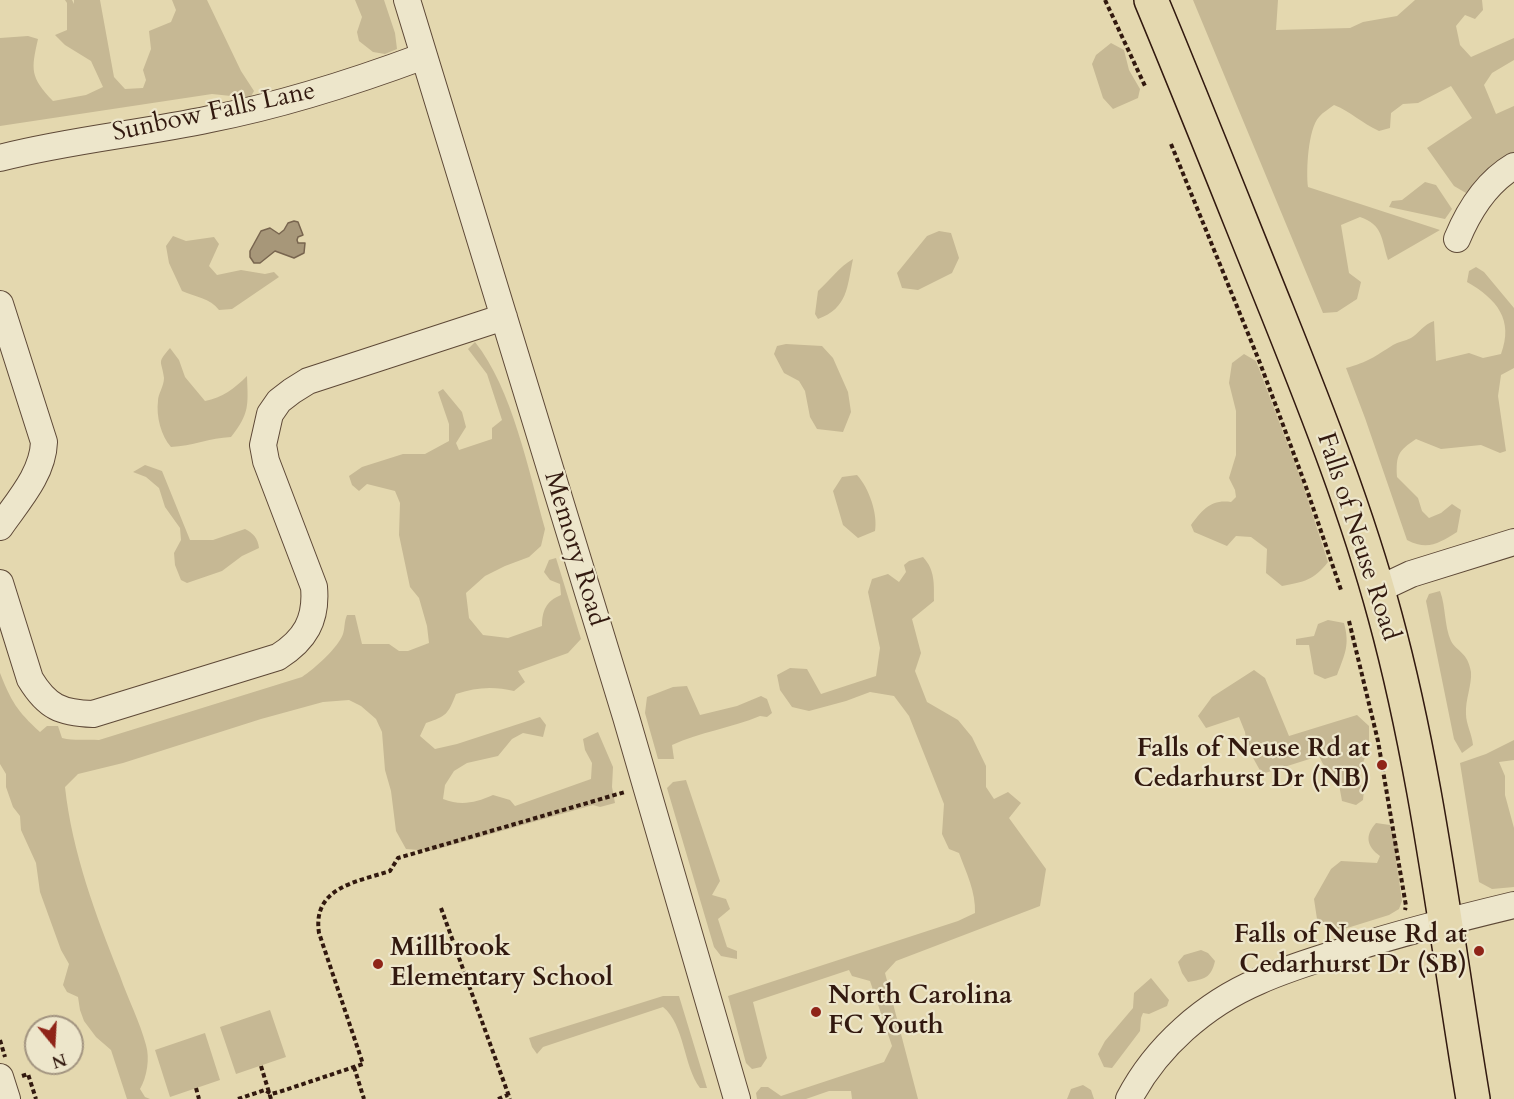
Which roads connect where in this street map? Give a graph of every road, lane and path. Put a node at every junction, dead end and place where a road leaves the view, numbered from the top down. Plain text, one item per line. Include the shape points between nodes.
1 (407, 0) edge
2 (1106, 0) edge
3 (1151, 0) edge
4 (424, 57) junction
5 (1145, 86) dead end
6 (1171, 144) dead end
7 (0, 158) edge
8 (1514, 166) edge
9 (1457, 239) dead end
10 (0, 304) edge
11 (504, 317) junction
12 (0, 527) edge
13 (1514, 542) edge
14 (0, 583) edge
15 (1341, 590) dead end
16 (1377, 590) junction
17 (1349, 621) dead end
18 (625, 792) dead end
19 (1514, 905) edge
20 (441, 908) dead end
21 (1404, 917) dead end
22 (1445, 922) junction
23 (261, 1066) dead end
24 (354, 1067) junction
25 (0, 1077) edge
26 (196, 1088) dead end
27 (268, 1092) junction
28 (509, 1097) edge
29 (7, 1099) edge
30 (199, 1099) edge
31 (237, 1099) edge
32 (271, 1099) edge
33 (364, 1099) edge
34 (498, 1099) edge
35 (737, 1099) edge
36 (1129, 1099) edge
37 (1473, 1099) edge

1 - 4 street, Memory Road
2 - 5 path
3 - 16 main road, Falls of Neuse Road via 1317,414
4 - 7 street, Sunbow Falls Lane via 248,111
4 - 11 street, Memory Road
6 - 15 path via 1260,363
8 - 9 street via 1476,202
10 - 12 street via 44,442 44,455 39,469
11 - 14 street via 308,381 279,401 270,414 263,445 266,461 314,587 315,600 309,626 291,649 278,657 93,714 63,711 49,704 30,679
11 - 35 street, Memory Road
13 - 16 street via 1411,574
16 - 22 main road, Falls of Neuse Road via 1401,682
17 - 21 path via 1378,741 1406,906
18 - 24 path via 398,858 390,871 345,886 326,898 319,914 319,933 363,1064
19 - 22 street
20 - 28 path
22 - 36 street via 1257,981 1220,1002 1184,1030 1159,1054
22 - 37 main road, Falls of Neuse Road
23 - 27 path
24 - 27 path via 279,1092
24 - 33 path
25 - 29 street
26 - 30 path
27 - 31 path
27 - 32 path
28 - 34 path

